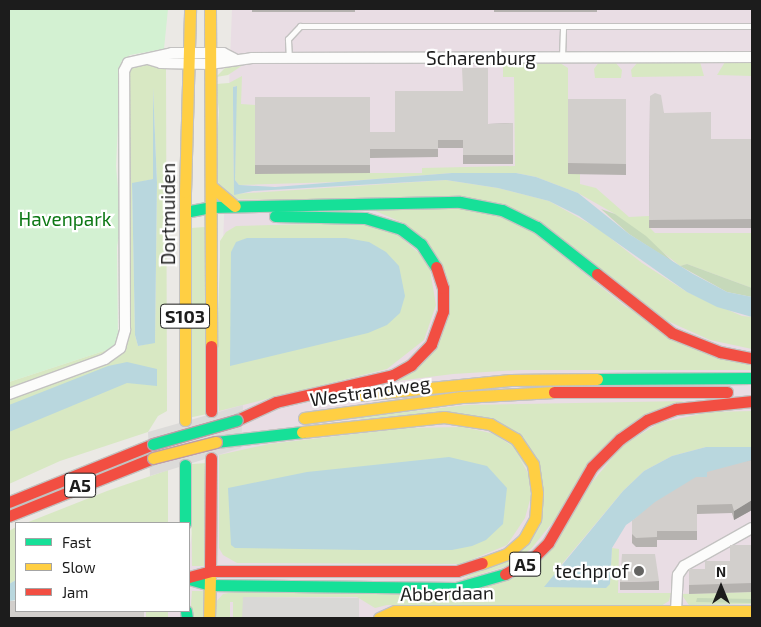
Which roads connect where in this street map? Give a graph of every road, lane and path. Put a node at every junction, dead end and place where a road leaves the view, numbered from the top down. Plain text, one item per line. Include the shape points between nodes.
1 (190, 9) edge
2 (210, 9) edge
3 (563, 26) junction
4 (752, 26) edge
5 (752, 57) edge
6 (210, 58) junction
7 (562, 58) junction
8 (189, 59) junction
9 (288, 59) junction
10 (211, 186) junction
11 (235, 206) junction
12 (185, 212) junction
13 (211, 212) junction
14 (752, 358) edge
15 (752, 378) edge
16 (752, 392) edge
17 (9, 394) edge
18 (752, 401) edge
19 (211, 411) dead end
20 (185, 420) dead end
21 (237, 420) junction
22 (237, 438) junction
23 (211, 458) dead end
24 (185, 466) dead end
25 (9, 502) edge
26 (9, 516) edge
27 (185, 522) edge
28 (752, 528) edge
29 (210, 571) junction
30 (190, 578) edge
31 (190, 578) edge
32 (210, 585) junction
33 (676, 611) junction
34 (752, 611) edge
35 (555, 614) edge
36 (381, 616) edge
37 (209, 618) edge

1 - 8 main road, Dortmuiden / S103
2 - 6 main road, S103
3 - 4 lane
3 - 7 lane
3 - 9 lane via 300,26 288,39
5 - 7 street, Scharenburg
6 - 8 street, Scharenburg
6 - 9 street, Scharenburg
6 - 10 main road, S103
7 - 9 street, Scharenburg
8 - 12 main road, Dortmuiden / S103
8 - 17 street, Scharenburg via 164,54 128,63 124,71 125,330 120,348 105,359
10 - 11 main road
10 - 13 main road, S103
11 - 13 main road
11 - 14 main road via 420,200 460,202 502,210 537,227 672,333 720,352
12 - 13 main road
12 - 20 main road, Dortmuiden / S103
13 - 19 main road, S103
13 - 21 main road, A5 via 342,216 381,221 421,244 434,262 443,288 438,332 423,355 411,365 373,382 276,402
15 - 21 main road, Westrandweg / A5 via 550,379 446,384 357,395
16 - 22 main road, Westrandweg / A5 via 560,392 462,397 350,410
18 - 32 main road, A5 via 676,409 647,420 620,439 592,467 548,543 533,558 514,571 483,582 456,588
21 - 25 main road, Westrandweg / A5, bridge via 153,444
22 - 26 main road, Westrandweg / A5, bridge via 153,458
22 - 29 main road, A5 via 423,417 444,416 490,424 516,440 533,464 535,519 524,539 507,554 457,571
23 - 29 main road
24 - 27 main road
28 - 33 street via 684,566 678,575
29 - 31 main road, A5
29 - 32 main road
30 - 32 main road, A5
32 - 37 main road
33 - 34 main road, Abberdaan
33 - 35 main road, Abberdaan
35 - 36 main road, Abberdaan via 395,610

